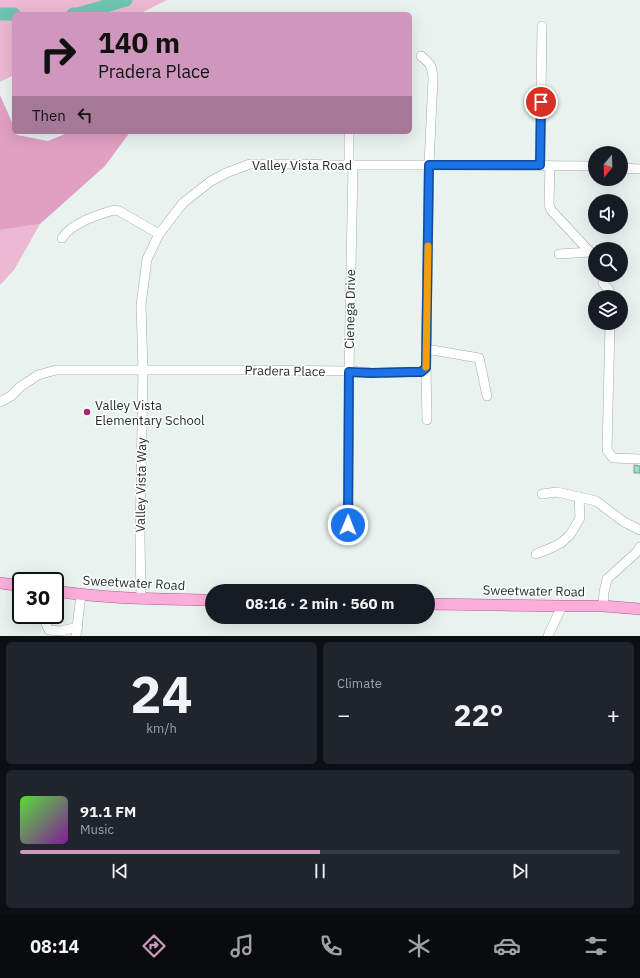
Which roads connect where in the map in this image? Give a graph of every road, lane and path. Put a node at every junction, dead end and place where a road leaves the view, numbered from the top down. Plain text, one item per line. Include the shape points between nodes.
1 (542, 26) dead end
2 (421, 56) dead end
3 (349, 134) edge
4 (351, 165) junction
5 (429, 165) junction
6 (540, 165) junction
7 (550, 165) junction
8 (588, 166) edge
9 (628, 168) edge
10 (640, 169) edge
11 (159, 234) junction
12 (62, 238) dead end
13 (559, 254) dead end
14 (603, 283) dead end
15 (609, 290) edge
16 (610, 330) edge
17 (426, 349) junction
18 (426, 368) junction
19 (143, 371) junction
20 (349, 372) junction
21 (486, 396) dead end
22 (0, 402) edge
23 (427, 420) dead end
24 (640, 459) edge
25 (542, 494) dead end
26 (579, 497) junction
27 (348, 525) dead end
28 (640, 530) edge
29 (640, 547) edge
30 (536, 554) dead end
31 (0, 583) edge
32 (12, 585) edge
33 (64, 592) edge
34 (81, 595) junction
35 (141, 599) junction
36 (205, 600) edge
37 (435, 604) edge
38 (562, 606) junction
39 (603, 606) junction
40 (640, 609) edge
41 (46, 624) edge
42 (77, 631) edge
43 (548, 636) edge

1 - 6 street
2 - 5 street via 430,62 433,78
3 - 4 street, Cienega Drive
4 - 5 street, Valley Vista Road
4 - 11 street, Valley Vista Road via 250,164 211,181 183,203
4 - 20 street, Cienega Drive
5 - 6 street, Valley Vista Road
5 - 17 street
6 - 7 street, Valley Vista Road
7 - 8 street, Valley Vista Road
7 - 13 street via 549,204 590,252
9 - 10 street
11 - 12 street via 114,210 77,224
11 - 19 street, Valley Vista Road via 147,259 141,305
14 - 15 street
16 - 24 street via 607,450 613,458
17 - 18 street
17 - 21 street via 478,358
18 - 20 street, Pradera Place via 421,372
18 - 23 street
19 - 20 street, Pradera Place
19 - 22 street via 56,370 38,375
19 - 35 street, Valley Vista Way
20 - 27 street, Cienega Drive
25 - 26 street via 557,492
26 - 28 street via 596,501 624,522
26 - 30 street via 580,518 570,535 561,543
29 - 39 street via 607,579
31 - 32 main road
33 - 34 main road, Sweetwater Road
34 - 35 main road, Sweetwater Road
34 - 42 street
35 - 36 main road, Sweetwater Road
37 - 38 main road, Sweetwater Road
38 - 39 main road, Sweetwater Road
38 - 43 street
39 - 40 main road, Sweetwater Road
41 - 42 street via 49,630

